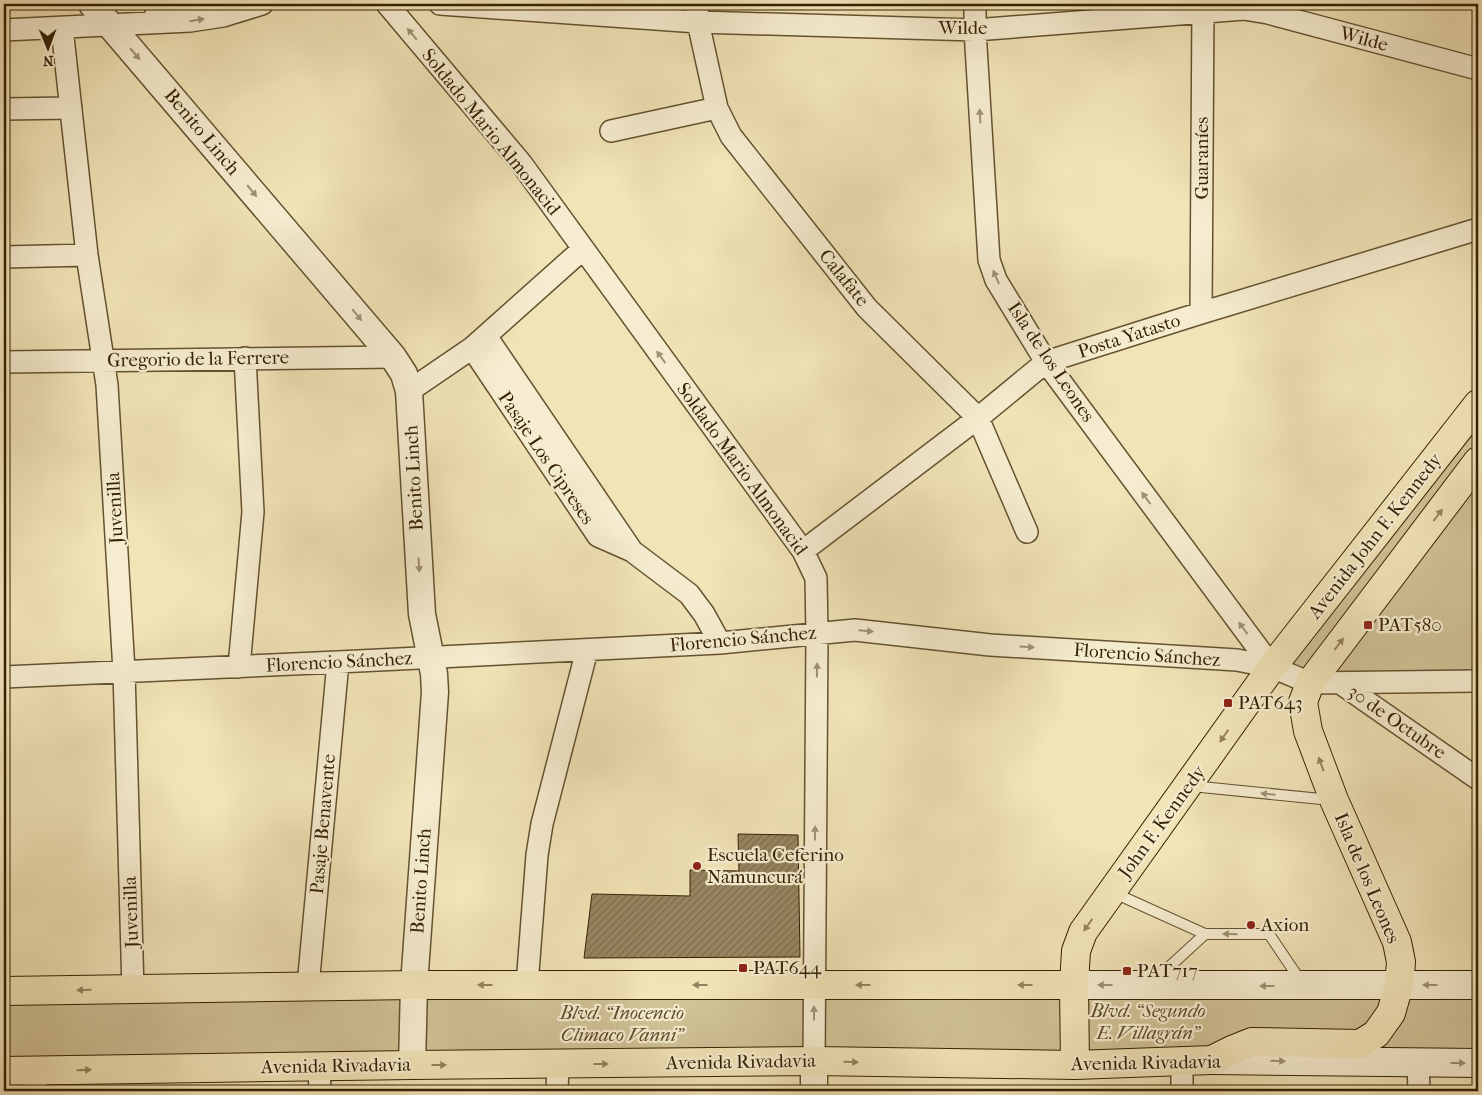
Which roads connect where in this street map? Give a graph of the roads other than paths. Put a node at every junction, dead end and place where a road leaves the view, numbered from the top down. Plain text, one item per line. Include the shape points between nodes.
1 (92, 4) edge
2 (192, 4) edge
3 (262, 4) edge
4 (440, 4) edge
5 (975, 4) edge
6 (395, 7) edge
7 (1203, 8) edge
8 (698, 13) edge
9 (121, 24) junction
10 (62, 28) junction
11 (4, 30) edge
12 (975, 30) junction
13 (1478, 69) edge
14 (4, 108) edge
15 (71, 108) junction
16 (717, 108) junction
17 (611, 131) dead end
18 (1478, 229) edge
19 (582, 249) junction
20 (88, 255) junction
21 (4, 256) edge
22 (1201, 313) junction
23 (479, 342) junction
24 (393, 357) junction
25 (245, 358) junction
26 (103, 360) junction
27 (4, 362) edge
28 (1046, 362) junction
29 (409, 392) junction
30 (1478, 404) edge
31 (978, 418) junction
32 (1478, 462) edge
33 (1027, 532) dead end
34 (803, 551) junction
35 (817, 633) junction
36 (720, 643) junction
37 (588, 650) junction
38 (430, 658) junction
39 (338, 662) junction
40 (239, 667) junction
41 (1272, 668) junction
42 (124, 671) junction
43 (4, 676) edge
44 (1478, 681) edge
45 (1340, 683) junction
46 (1306, 693) junction
47 (1478, 779) edge
48 (1188, 786) junction
49 (1334, 800) junction
50 (1112, 892) junction
51 (1205, 934) junction
52 (414, 985) junction
53 (527, 985) junction
54 (814, 985) junction
55 (1074, 985) junction
56 (1150, 985) junction
57 (1399, 985) junction
58 (1478, 985) edge
59 (308, 986) junction
60 (1304, 986) junction
61 (133, 990) junction
62 (4, 991) edge
63 (1212, 1060) junction
64 (814, 1062) junction
65 (1182, 1062) junction
66 (1418, 1063) junction
67 (1478, 1063) edge
68 (558, 1064) junction
69 (1075, 1064) junction
70 (412, 1065) junction
71 (4, 1071) edge
72 (320, 1079) edge
73 (36, 1081) edge
74 (558, 1091) edge
75 (814, 1091) edge
76 (1182, 1091) edge
77 (1419, 1091) edge

1 - 9 street, Benito Linch
2 - 9 street
9 -> 3 street via 190,21 223,16
4 - 8 street, Wilde
5 - 12 street, Isla de los Leones
19 -> 6 street, Soldado Mario Almonacid via 521,163
7 - 12 street, Wilde
7 - 13 street, Wilde via 1268,13
7 - 22 street, Guaraníes
8 - 12 street, Wilde
8 - 16 street, Calafate
9 - 10 street
9 -> 24 street, Benito Linch
10 - 11 street
10 - 15 street, Juvenilla
28 -> 12 street, Isla de los Leones via 996,280 989,260
14 - 15 street
15 - 20 street, Juvenilla
16 - 17 street
16 - 31 street, Calafate via 731,136 867,308
18 - 22 street, Posta Yatasto
19 - 23 street
34 -> 19 street, Soldado Mario Almonacid
20 - 21 street
20 - 26 street, Juvenilla
22 - 28 street, Posta Yatasto
23 - 29 street
23 - 36 street, Pasaje Los Cipreses via 632,552 689,594
24 - 25 street, Gregorio de la Ferrere
24 - 29 street, Benito Linch via 404,374
25 - 26 street, Gregorio de la Ferrere
25 - 40 street via 253,512
26 - 27 street, Gregorio de la Ferrere
26 - 42 street, Juvenilla
28 - 31 street, Posta Yatasto
41 -> 28 street, Isla de los Leones
29 -> 38 street, Benito Linch via 422,614
30 - 41 main road, Avenida John F. Kennedy
31 - 33 street, Calafate
31 - 34 street, Posta Yatasto
46 -> 32 main road, Avenida John F. Kennedy
34 - 35 street, Soldado Mario Almonacid via 816,578
35 - 36 street, Florencio Sánchez
35 -> 41 street, Florencio Sánchez via 855,630 990,644 1237,660
54 -> 35 street, Soldado Mario Almonacid
36 - 37 street, Florencio Sánchez
37 - 38 street, Florencio Sánchez
37 - 53 street via 542,824
38 - 39 street, Florencio Sánchez
38 - 52 street, Benito Linch via 435,692
39 - 40 street, Florencio Sánchez
39 - 59 street, Pasaje Benavente
40 - 42 street, Florencio Sánchez
41 - 46 street, Florencio Sánchez
41 -> 48 main road, John F. Kennedy
42 - 43 street, Florencio Sánchez
42 - 61 street, Juvenilla
44 - 45 street, Florencio Sánchez
45 - 46 street, Florencio Sánchez
45 - 47 street, 30 de Octubre
49 -> 46 main road, Isla de los Leones via 1308,731
49 -> 48 lane
48 - 50 main road, John F. Kennedy
49 - 57 main road, Isla de los Leones via 1397,942 1401,962
50 - 51 lane
50 -> 55 main road, John F. Kennedy via 1083,932 1076,951
51 - 56 lane
60 -> 51 lane via 1269,934
53 -> 52 main road
52 - 59 main road
52 - 70 street, Benito Linch
54 -> 53 main road
55 -> 54 main road
64 -> 54 street, Soldado Mario Almonacid
56 -> 55 main road
55 - 69 main road
60 -> 56 main road
58 -> 57 main road
57 - 60 main road
57 - 63 main road, Isla de los Leones via 1391,1013 1376,1034 1360,1044 1252,1042
59 - 61 main road
61 -> 62 main road
63 - 65 main road, Avenida Rivadavia
63 -> 66 main road, Avenida Rivadavia
68 -> 64 main road, Avenida Rivadavia
64 -> 69 main road, Avenida Rivadavia
64 - 75 street
65 - 69 main road, Avenida Rivadavia
65 - 76 street
66 -> 67 main road, Avenida Rivadavia
66 - 77 street
70 -> 68 main road, Avenida Rivadavia
68 - 74 street
70 - 72 main road, Avenida Rivadavia
71 - 73 main road, Avenida Rivadavia
73 -> 72 main road, Avenida Rivadavia

